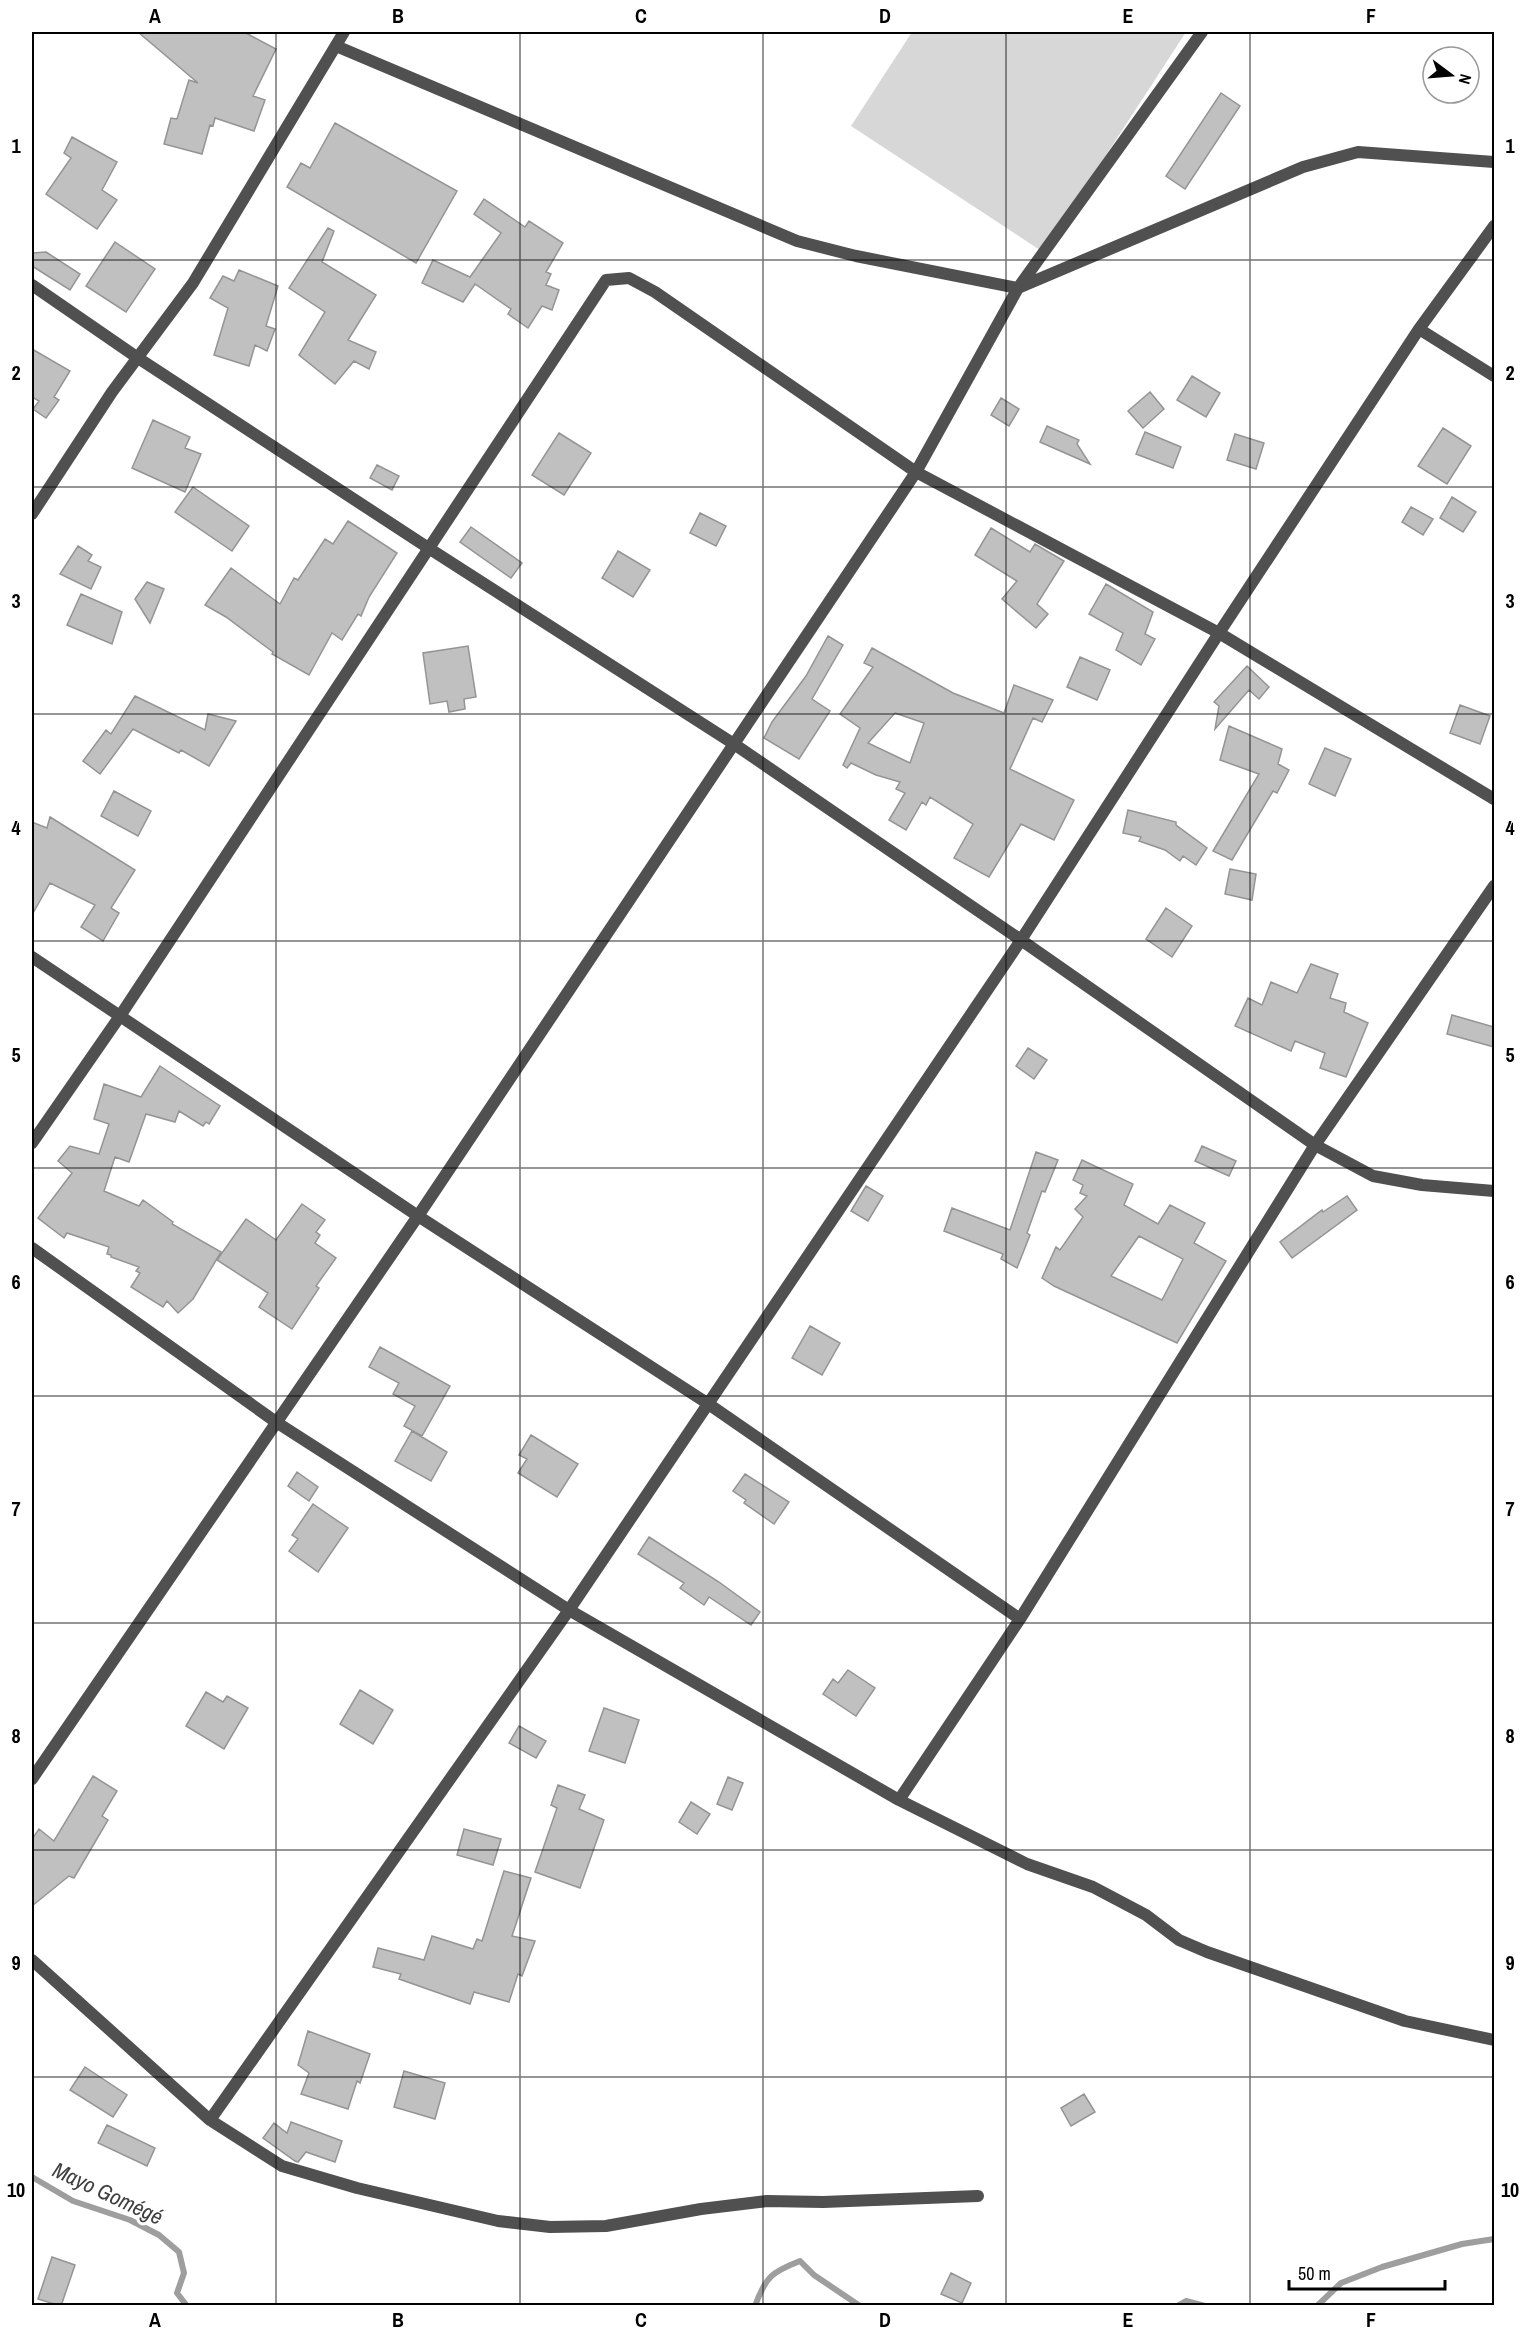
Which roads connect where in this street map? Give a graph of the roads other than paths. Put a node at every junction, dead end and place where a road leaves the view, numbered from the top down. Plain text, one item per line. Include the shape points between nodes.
1 (344, 32) edge
2 (1202, 32) edge
3 (336, 46) junction
4 (1494, 162) edge
5 (1494, 226) edge
6 (32, 285) edge
7 (1018, 288) junction
8 (1419, 329) junction
9 (138, 358) junction
10 (1494, 376) edge
11 (916, 472) junction
12 (32, 513) edge
13 (430, 549) junction
14 (1219, 633) junction
15 (734, 744) junction
16 (1494, 799) edge
17 (1494, 886) edge
18 (1021, 940) junction
19 (32, 957) edge
20 (120, 1016) junction
21 (32, 1143) edge
22 (1315, 1144) junction
23 (1494, 1191) edge
24 (418, 1216) junction
25 (32, 1248) edge
26 (707, 1403) junction
27 (276, 1422) junction
28 (569, 1610) junction
29 (1020, 1618) junction
30 (32, 1779) edge
31 (899, 1800) junction
32 (32, 1960) edge
33 (1494, 2040) edge
34 (210, 2120) junction
35 (978, 2196) dead end

1 - 3 street
2 - 7 street
3 - 7 street via 797,241
3 - 9 street via 193,283
4 - 7 street via 1358,152 1303,166
5 - 8 street
6 - 9 street
7 - 11 street
8 - 10 street
8 - 14 street
9 - 12 street
9 - 13 street
11 - 13 street via 655,292 629,278 606,280
11 - 14 street
11 - 15 street
13 - 15 street
13 - 20 street
14 - 16 street
14 - 18 street
15 - 18 street
15 - 24 street
17 - 22 street
18 - 22 street
18 - 26 street
19 - 20 street
20 - 21 street
20 - 24 street
22 - 23 street via 1372,1176
22 - 29 street
24 - 26 street
24 - 27 street
25 - 27 street
26 - 28 street
26 - 29 street
27 - 28 street
27 - 30 street
28 - 31 street
28 - 34 street
29 - 31 street
31 - 33 street via 1027,1864 1093,1887 1146,1915 1179,1940 1207,1952 1405,2021
32 - 34 street
34 - 35 street via 282,2166 487,2219 550,2227 606,2226 767,2201

